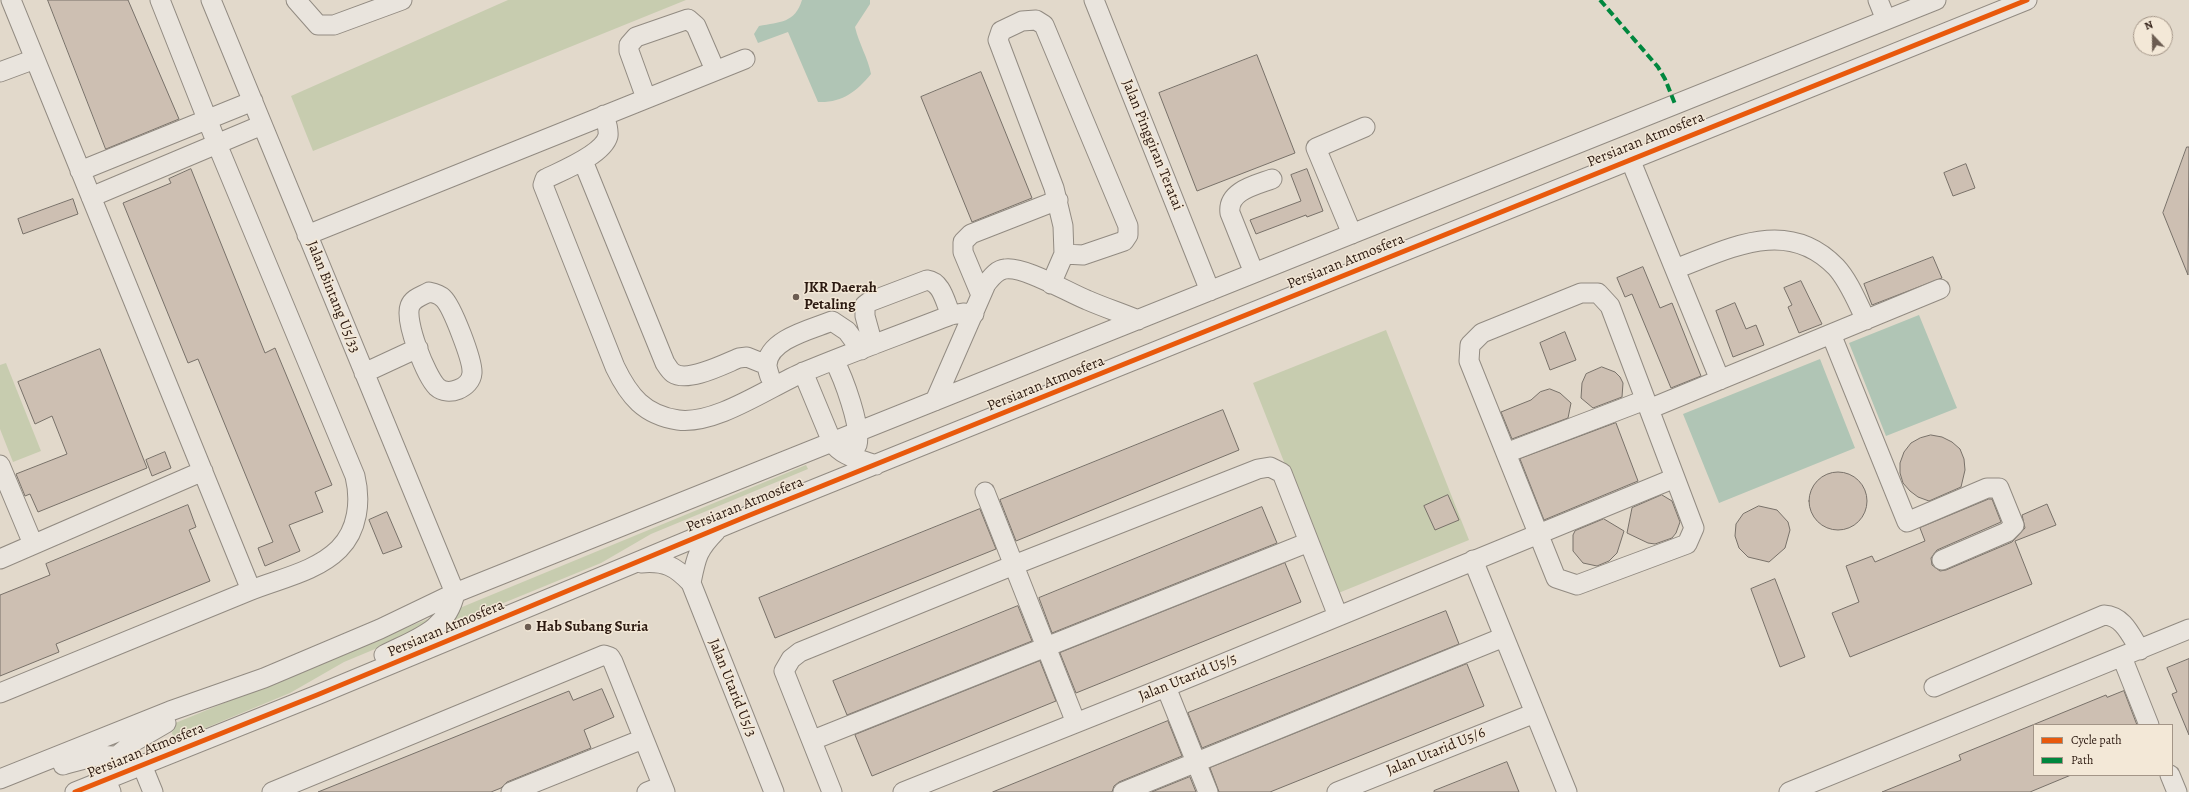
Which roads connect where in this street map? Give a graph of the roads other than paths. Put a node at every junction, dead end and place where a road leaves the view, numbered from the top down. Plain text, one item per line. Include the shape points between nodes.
1 (11, 0) edge
2 (160, 0) edge
3 (211, 0) edge
4 (296, 0) edge
5 (402, 0) edge
6 (1094, 0) edge
7 (1878, 0) edge
8 (1936, 0) edge
9 (2026, 0) edge
10 (1886, 20) junction
11 (34, 59) junction
12 (745, 59) dead end
13 (715, 70) junction
14 (0, 72) edge
15 (646, 98) junction
16 (253, 101) junction
17 (604, 115) junction
18 (208, 120) junction
19 (262, 125) junction
20 (1365, 127) dead end
21 (217, 144) junction
22 (1630, 159) junction
23 (583, 161) junction
24 (80, 171) junction
25 (1272, 179) dead end
26 (91, 197) junction
27 (1058, 200) junction
28 (1352, 234) junction
29 (307, 235) junction
30 (1064, 254) junction
31 (1675, 269) junction
32 (1254, 273) junction
33 (1051, 284) junction
34 (1940, 289) dead end
35 (1210, 291) junction
36 (981, 295) junction
37 (974, 314) junction
38 (951, 315) junction
39 (1138, 320) junction
40 (1866, 320) junction
41 (1831, 334) junction
42 (867, 347) junction
43 (418, 348) junction
44 (834, 360) junction
45 (767, 365) junction
46 (803, 372) junction
47 (364, 373) junction
48 (1720, 380) junction
49 (773, 386) junction
50 (935, 402) junction
51 (1647, 404) junction
52 (858, 432) junction
53 (832, 442) junction
54 (1506, 454) junction
55 (852, 457) junction
56 (0, 465) edge
57 (876, 465) junction
58 (202, 471) junction
59 (1674, 478) junction
60 (841, 479) junction
61 (986, 492) dead end
62 (718, 529) junction
63 (1538, 533) junction
64 (1309, 542) junction
65 (33, 544) junction
66 (0, 559) edge
67 (1473, 560) junction
68 (1942, 560) dead end
69 (632, 564) junction
70 (1014, 565) junction
71 (691, 583) junction
72 (251, 590) junction
73 (455, 593) junction
74 (1338, 616) junction
75 (2189, 629) edge
76 (1504, 636) junction
77 (1046, 647) junction
78 (2140, 650) junction
79 (2122, 657) junction
80 (264, 678) junction
81 (1166, 687) junction
82 (1934, 687) dead end
83 (0, 694) edge
84 (317, 695) junction
85 (1535, 713) junction
86 (1076, 723) junction
87 (2150, 724) edge
88 (643, 739) junction
89 (813, 740) junction
90 (118, 755) junction
91 (1196, 762) junction
92 (142, 765) junction
93 (2170, 776) edge
94 (0, 779) edge
95 (0, 784) edge
96 (109, 786) edge
97 (658, 790) edge
98 (75, 792) edge
99 (153, 792) edge
100 (272, 792) edge
101 (511, 792) edge
102 (774, 792) edge
103 (832, 792) edge
104 (903, 792) edge
105 (1122, 792) edge
106 (1208, 792) edge
107 (1337, 792) edge
108 (1566, 792) edge
109 (1789, 792) edge
110 (2177, 792) edge

1 - 11 street
2 - 18 street
3 - 16 street, Jalan Bintang U5/33
4 - 5 street via 318,25 334,25
6 - 35 street, Jalan Pinggiran Teratai
7 - 10 street
8 - 10 street, Persiaran Atmosfera
9 - 22 street, Persiaran Atmosfera
10 - 28 street, Persiaran Atmosfera
11 - 14 street
11 - 24 street
12 - 13 street
13 - 15 street
13 - 15 street via 696,26 688,19 636,37 628,45
15 - 17 street
16 - 18 street
16 - 19 street, Jalan Bintang U5/33
17 - 23 street via 608,136 603,144
17 - 29 street
18 - 21 street
18 - 24 street
19 - 21 street
19 - 29 street, Jalan Bintang U5/33
20 - 28 street via 1316,148
21 - 26 street
21 - 72 street via 352,468 359,493 357,516 340,549 321,563
22 - 31 street
22 - 57 street, Persiaran Atmosfera
23 - 45 street via 665,363 673,373 690,376 747,357
23 - 49 street via 545,178 543,184 615,367 625,388 634,399 650,412 678,420 700,420 727,410
24 - 26 street
25 - 32 street via 1244,190 1233,198 1229,206
26 - 58 street
27 - 30 street via 1063,226
27 - 30 street via 998,40 1001,31 1022,21 1036,20 1044,25 1128,226 1128,235 1124,241 1083,255
27 - 36 street via 971,234 963,242 963,252
28 - 32 street, Persiaran Atmosfera
29 - 47 street, Jalan Bintang U5/33
30 - 33 street
31 - 40 street via 1750,241 1772,240 1803,244 1818,252 1836,268 1848,284
31 - 48 street
32 - 35 street, Persiaran Atmosfera
33 - 36 street via 1016,269 1004,269 986,284
33 - 39 street
34 - 40 street
35 - 39 street, Persiaran Atmosfera
36 - 37 street
37 - 38 street
37 - 50 street
38 - 42 street
38 - 42 street via 938,285 927,280 869,302 865,305
39 - 50 street, Persiaran Atmosfera
40 - 41 street
41 - 48 street
41 - 68 street via 1907,522 1987,488 1998,488 2014,525 2007,532
42 - 44 street
42 - 45 street via 832,321 781,341 771,354
43 - 43 street via 408,320 410,304 429,292 437,294 451,309 472,364 470,380 462,388 448,392 438,388 428,376
43 - 47 street
44 - 46 street
44 - 52 street via 842,377
45 - 49 street
46 - 49 street
46 - 53 street
47 - 73 street, Jalan Bintang U5/33
48 - 51 street
50 - 52 street, Persiaran Atmosfera
51 - 54 street
51 - 54 street via 1610,306 1598,294 1581,293 1482,333 1470,345 1469,361
51 - 59 street
52 - 53 street, Persiaran Atmosfera
52 - 55 street via 858,442
53 - 55 street via 842,454
53 - 73 street, Persiaran Atmosfera
54 - 63 street
55 - 57 street
55 - 60 street
56 - 65 street
57 - 60 street, Persiaran Atmosfera
58 - 65 street
58 - 72 street
59 - 63 street, Jalan Utarid U5/5
59 - 63 street via 1694,528 1687,544 1577,585 1556,578
60 - 62 street, Persiaran Atmosfera
61 - 70 street
62 - 69 street, Persiaran Atmosfera
62 - 71 street via 701,546
63 - 67 street, Jalan Utarid U5/5
64 - 70 street via 1282,473 1270,467 1258,469
64 - 74 street
64 - 77 street
65 - 66 street
67 - 74 street, Jalan Utarid U5/5
67 - 76 street
69 - 71 street via 656,562 677,568
69 - 84 street, Persiaran Atmosfera
70 - 77 street
70 - 89 street via 800,652 791,659 784,670
71 - 102 street, Jalan Utarid U5/3
72 - 83 street
73 - 80 street, Persiaran Atmosfera via 380,629
73 - 84 street via 446,616 434,630 361,666
74 - 81 street, Jalan Utarid U5/5
75 - 78 street
76 - 85 street
76 - 91 street
77 - 86 street
77 - 89 street
78 - 79 street
78 - 82 street via 2121,620 2104,615
79 - 87 street
79 - 109 street
80 - 90 street via 170,720 135,741
80 - 94 street, Persiaran Atmosfera via 170,711
81 - 86 street, Jalan Utarid U5/5
81 - 91 street
84 - 92 street, Persiaran Atmosfera
85 - 107 street, Jalan Utarid U5/6
85 - 108 street
86 - 104 street, Jalan Utarid U5/5
88 - 97 street
88 - 100 street via 613,662 610,657 604,655
88 - 101 street
89 - 103 street
90 - 92 street
90 - 95 street via 95,756
90 - 96 street
91 - 105 street
91 - 106 street
92 - 96 street, Persiaran Atmosfera
92 - 99 street
93 - 110 street
96 - 98 street, Persiaran Atmosfera

